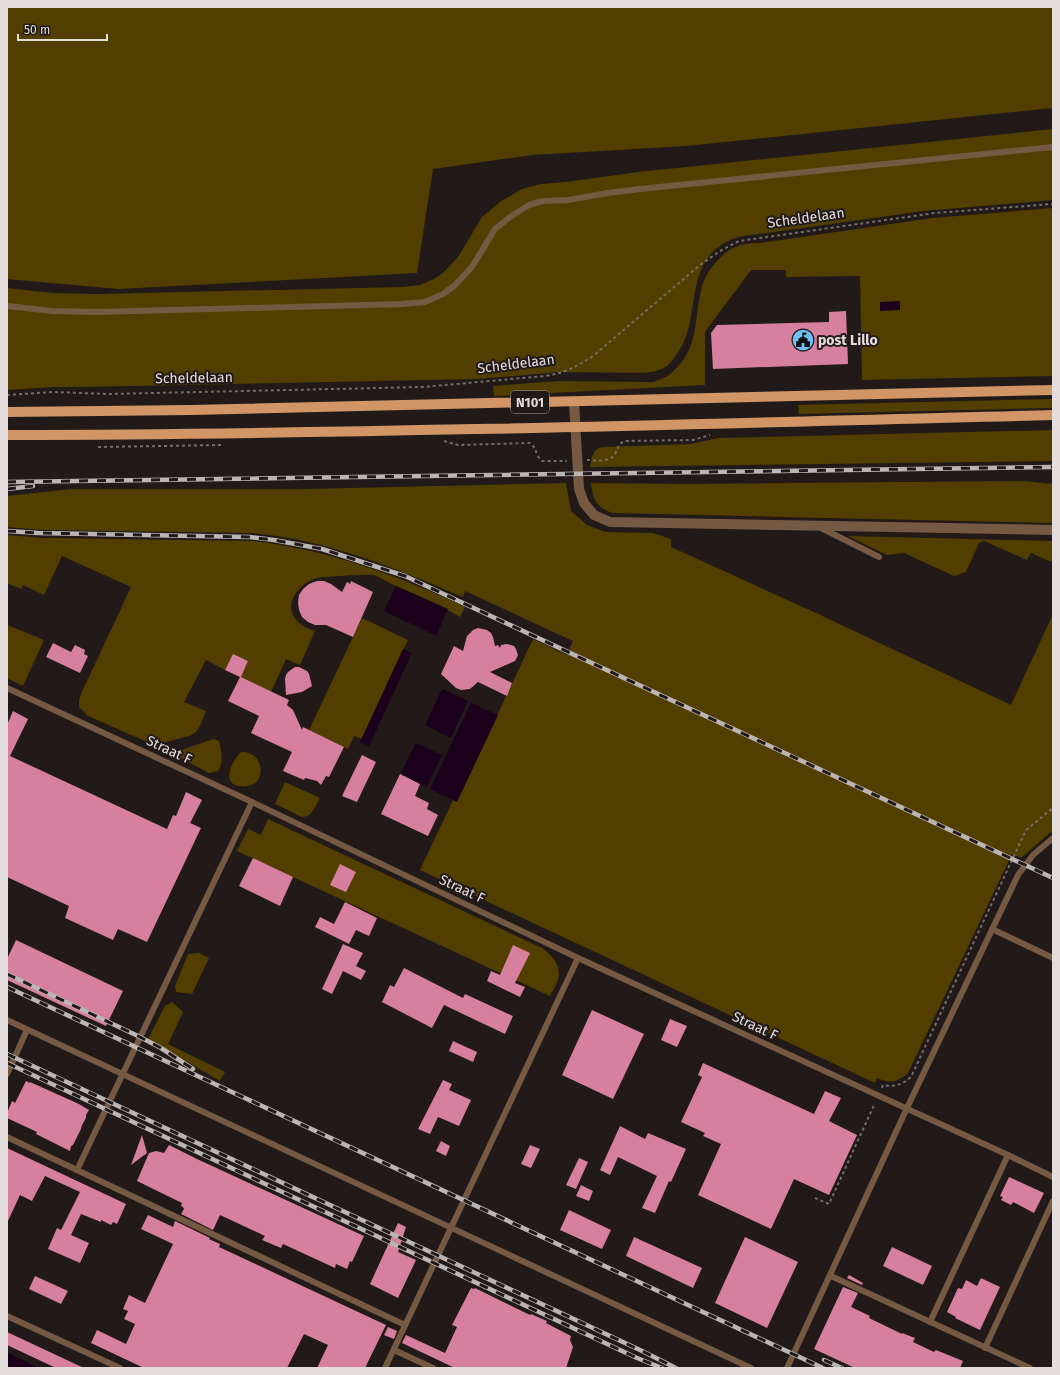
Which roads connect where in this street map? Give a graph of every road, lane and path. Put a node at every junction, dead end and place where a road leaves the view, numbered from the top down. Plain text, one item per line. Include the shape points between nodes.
1 (1053, 147) edge
2 (1053, 204) edge
3 (7, 306) edge
4 (1053, 390) edge
5 (7, 395) edge
6 (574, 402) junction
7 (7, 412) edge
8 (1053, 415) edge
9 (575, 427) junction
10 (7, 435) edge
11 (711, 435) dead end
12 (441, 440) dead end
13 (223, 445) dead end
14 (91, 447) dead end
15 (577, 460) junction
16 (815, 526) junction
17 (1053, 530) edge
18 (879, 557) dead end
19 (7, 688) edge
20 (252, 802) junction
21 (1053, 808) edge
22 (1053, 838) edge
23 (992, 929) junction
24 (578, 958) junction
25 (1053, 958) edge
26 (7, 1020) edge
27 (27, 1030) junction
28 (7, 1074) edge
29 (122, 1074) junction
30 (878, 1096) junction
31 (907, 1108) junction
32 (7, 1137) edge
33 (1008, 1155) junction
34 (77, 1170) junction
35 (1053, 1177) edge
36 (815, 1198) dead end
37 (1053, 1201) edge
38 (452, 1228) junction
39 (831, 1276) junction
40 (7, 1316) edge
41 (930, 1322) junction
42 (405, 1326) junction
43 (985, 1348) junction
44 (394, 1350) junction
45 (120, 1368) edge
46 (385, 1368) edge
47 (433, 1368) edge
48 (751, 1368) edge
49 (787, 1368) edge
50 (1030, 1368) edge

1 - 3 lane via 634,190 536,203 510,217 495,229 472,267 454,286 425,302 97,312
2 - 5 path, Scheldelaan via 934,213 739,241 700,265 593,356 562,373 423,387 116,394 53,392
4 - 6 main road, N101
6 - 7 main road, N101
6 - 9 street
8 - 9 main road, N101
9 - 10 main road, N101 via 151,435
9 - 15 street
11 - 15 path via 692,440 624,441 618,444 614,456 607,460
12 - 15 path via 458,445 530,443 542,461
13 - 14 path
15 - 16 street via 579,488 584,502 594,515 610,522
16 - 17 street
16 - 18 lane
19 - 20 lane, Straat F
20 - 24 lane, Straat F
20 - 29 lane
21 - 30 path via 1026,830 911,1077 901,1084 883,1085
22 - 23 lane via 1022,868
23 - 25 lane
23 - 31 lane
24 - 30 lane, Straat F
24 - 38 lane
26 - 27 lane
27 - 28 lane
27 - 29 lane
29 - 34 lane
29 - 38 lane
30 - 31 lane, Straat F
30 - 36 path via 828,1204
31 - 33 lane, Straat F
31 - 39 lane
32 - 34 lane
33 - 35 lane, Straat F
33 - 41 lane
34 - 42 lane
37 - 43 lane
38 - 42 lane
38 - 48 lane
39 - 41 lane
39 - 49 lane
40 - 45 lane
41 - 43 lane
42 - 44 lane
43 - 50 lane
44 - 46 lane
44 - 47 lane

